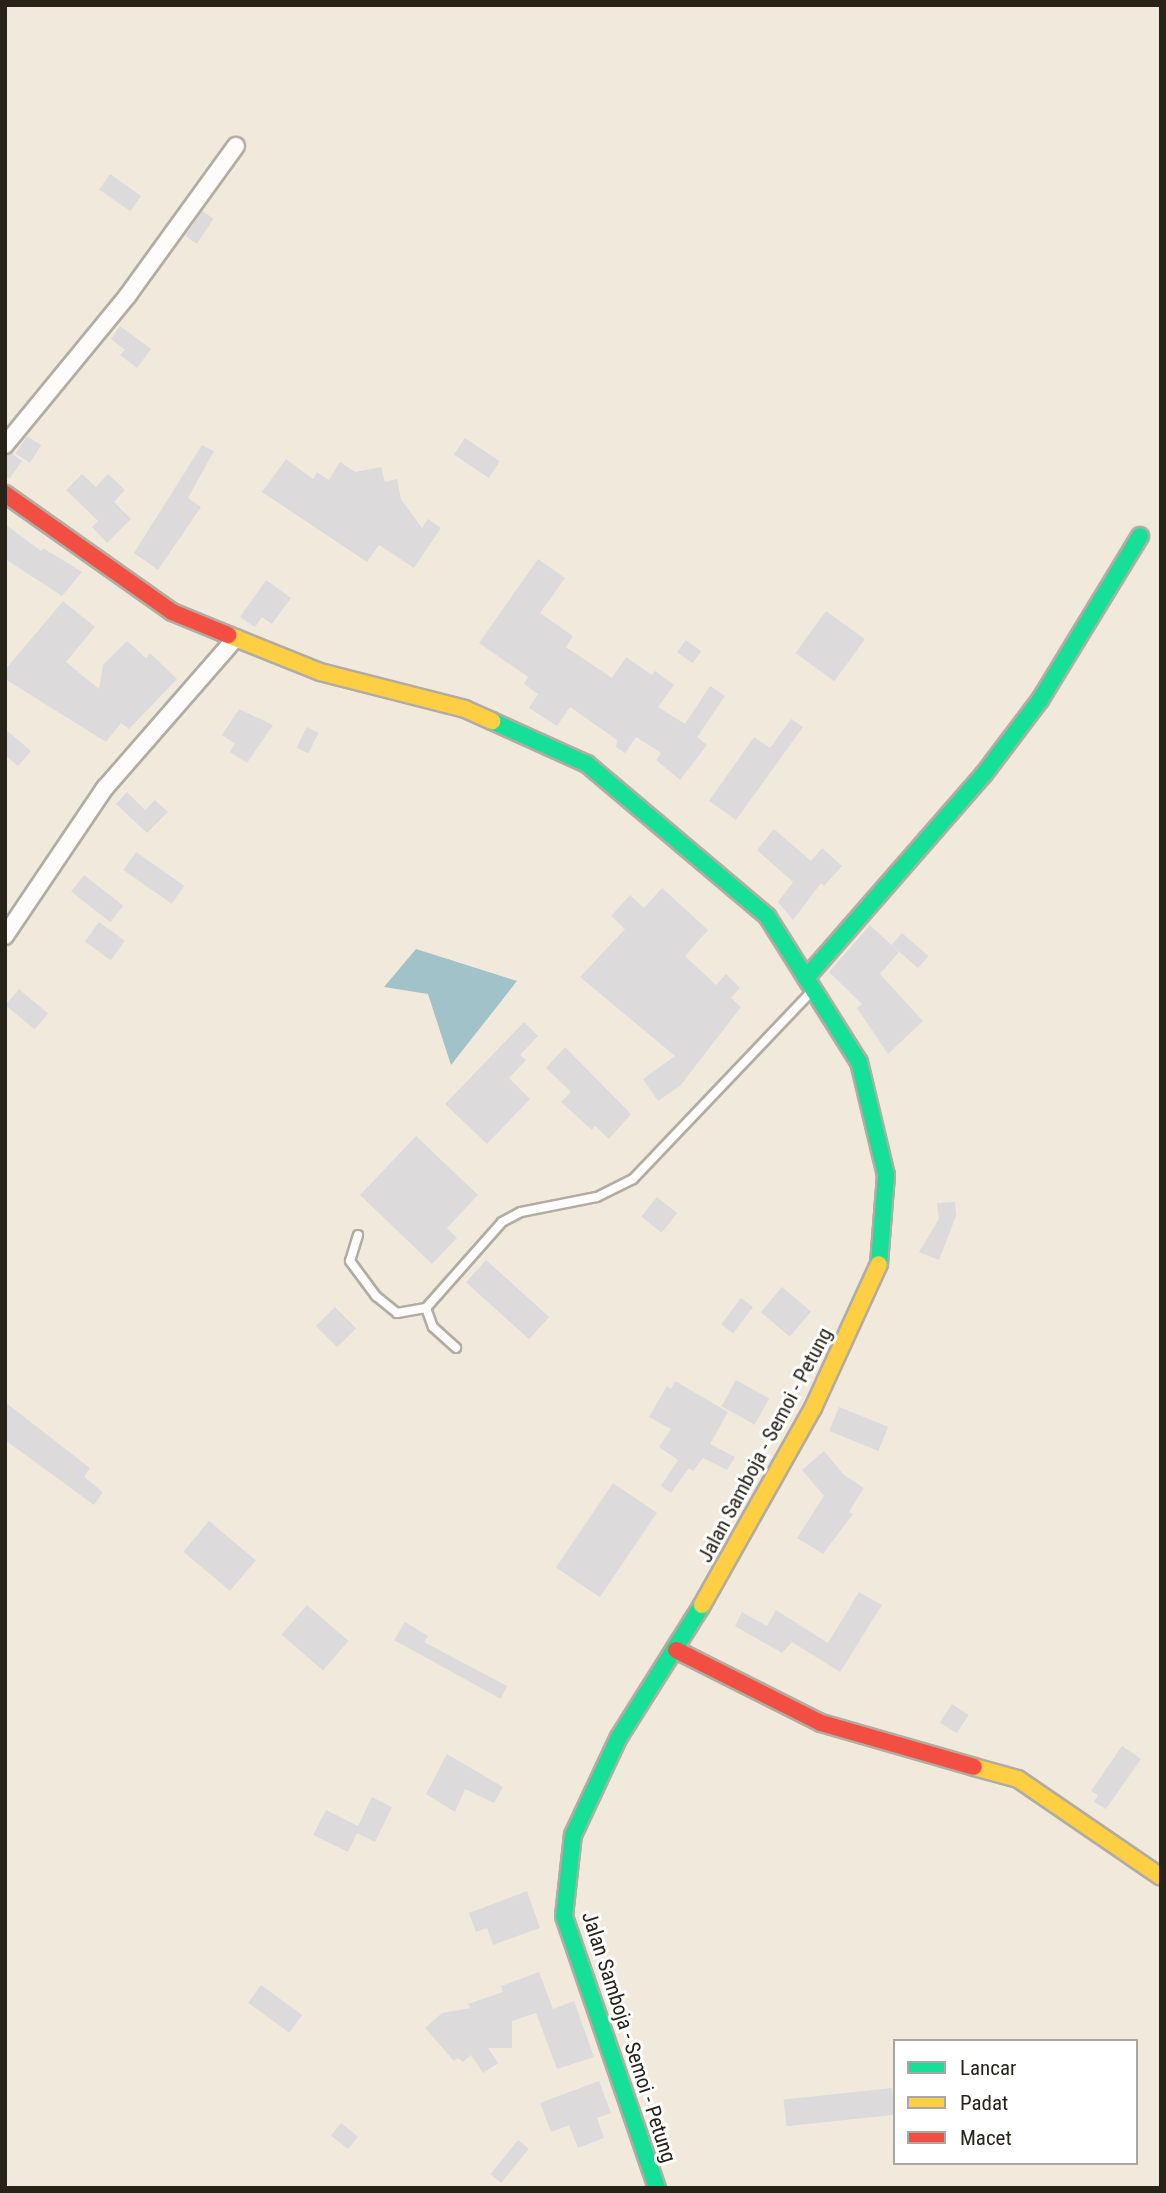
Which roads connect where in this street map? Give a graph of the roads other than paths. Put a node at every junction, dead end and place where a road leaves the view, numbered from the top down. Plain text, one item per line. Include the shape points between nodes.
1 (236, 146) dead end
2 (5, 445) edge
3 (5, 494) edge
4 (1140, 536) dead end
5 (236, 639) junction
6 (5, 936) edge
7 (810, 984) junction
8 (358, 1235) dead end
9 (426, 1308) junction
10 (456, 1348) dead end
11 (676, 1650) junction
12 (1161, 1877) edge
13 (657, 2188) edge

1 - 2 street via 128,295
3 - 5 main road, Jalan Samboja - Semoi - Petung via 172,612
4 - 7 main road via 1040,700
5 - 6 street via 105,788
5 - 7 main road, Jalan Samboja - Semoi - Petung via 320,672 464,709 587,764 767,916
7 - 9 lane via 633,1179 597,1197 522,1212 502,1222
7 - 11 main road, Jalan Samboja - Semoi - Petung via 859,1062 886,1175 878,1274 813,1408
8 - 9 lane via 350,1261 361,1279 397,1313
9 - 10 lane via 433,1327
11 - 12 main road via 821,1723 1018,1779
11 - 13 main road, Jalan Samboja - Semoi - Petung via 619,1737 573,1836 564,1916

